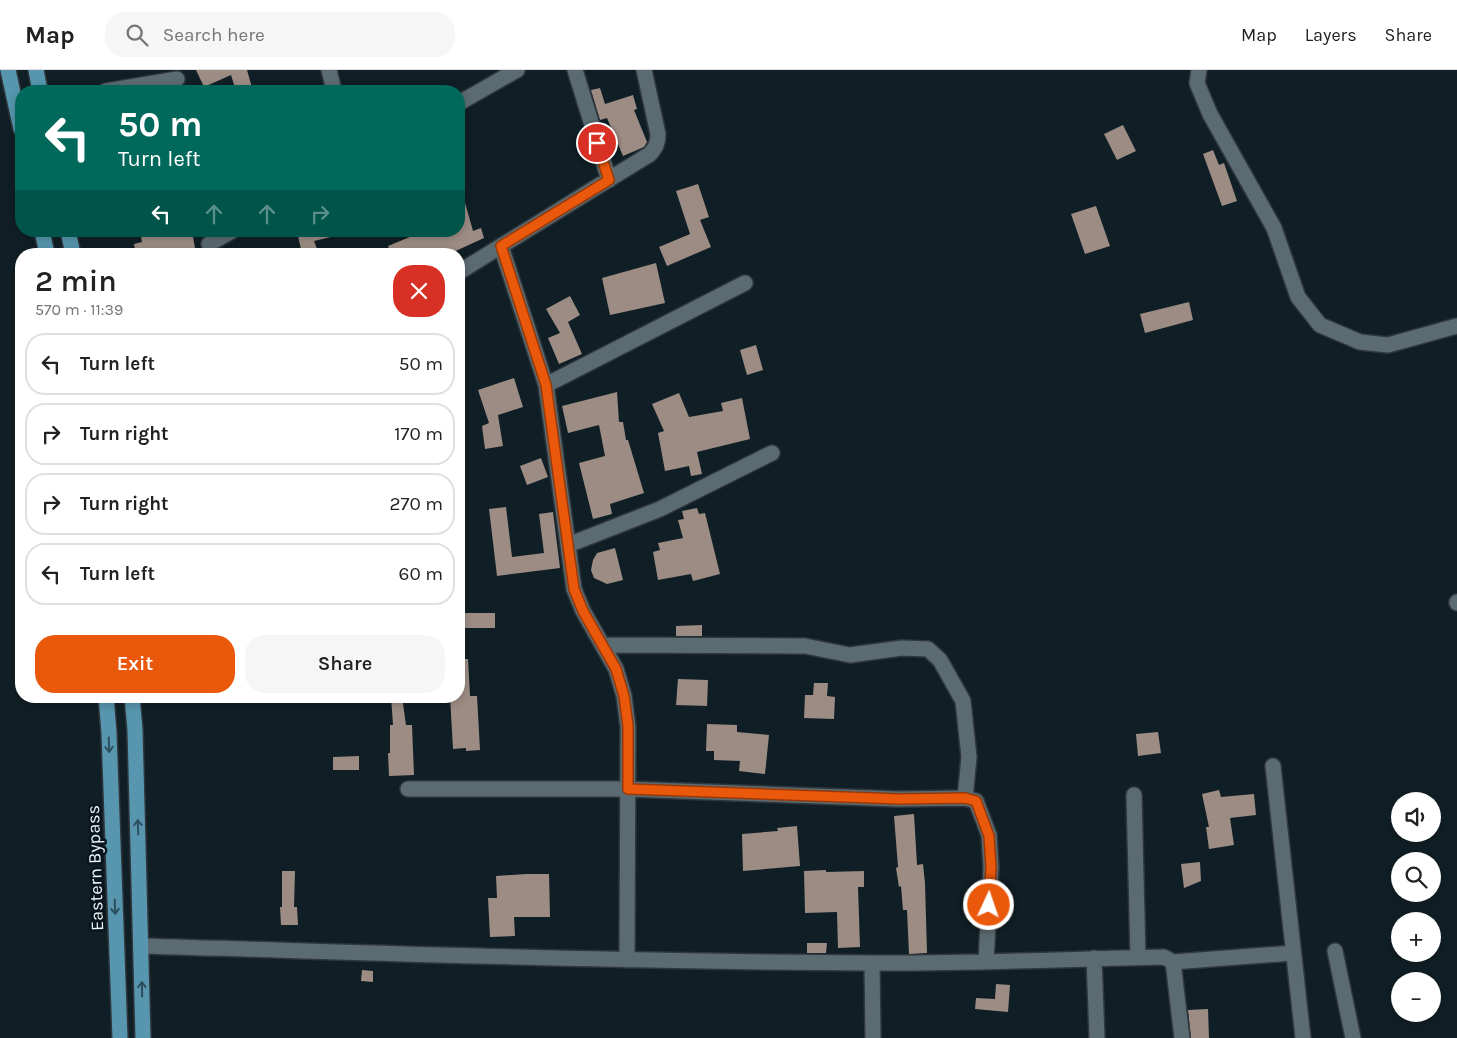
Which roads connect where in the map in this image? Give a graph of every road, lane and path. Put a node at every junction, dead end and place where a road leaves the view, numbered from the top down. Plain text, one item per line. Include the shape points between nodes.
1 (8, 70) edge
2 (36, 70) edge
3 (329, 70) edge
4 (517, 70) edge
5 (575, 70) edge
6 (644, 70) edge
7 (1199, 70) edge
8 (177, 80) edge
9 (39, 85) edge
10 (145, 85) edge
11 (333, 85) edge
12 (465, 100) edge
13 (15, 102) edge
14 (609, 180) junction
15 (220, 237) edge
16 (208, 243) edge
17 (501, 246) junction
18 (465, 268) edge
19 (745, 283) dead end
20 (1457, 326) edge
21 (546, 385) junction
22 (772, 453) dead end
23 (568, 545) junction
24 (603, 645) junction
25 (107, 703) edge
26 (133, 703) edge
27 (1273, 766) dead end
28 (408, 789) dead end
29 (628, 789) junction
30 (1134, 795) dead end
31 (965, 798) junction
32 (141, 946) junction
33 (1335, 951) dead end
34 (1293, 953) junction
35 (1138, 957) junction
36 (1094, 958) junction
37 (627, 960) junction
38 (986, 962) junction
39 (1173, 962) junction
40 (872, 964) junction
41 (1299, 1037) edge
42 (120, 1038) edge
43 (143, 1038) edge
44 (873, 1038) edge
45 (1097, 1038) edge
46 (1182, 1038) edge
47 (1353, 1038) edge

1 - 13 main road
2 - 9 main road
3 - 11 street
4 - 12 street
5 - 14 street
6 - 14 street via 658,142 650,154
7 - 20 street via 1197,83 1210,114 1274,228 1298,297 1320,325 1360,342 1388,345
8 - 10 street
14 - 17 street
15 - 16 street
17 - 18 street
17 - 21 street
19 - 21 street
21 - 23 street
22 - 23 street via 660,509
23 - 24 street via 574,589
24 - 29 street via 616,669 624,696 628,726
24 - 31 street via 805,646 850,655 902,648 928,649 940,660 963,701 969,756
25 -> 42 main road, Eastern Bypass
32 -> 26 main road
27 - 34 street
28 - 29 street
29 - 31 street via 899,799
29 - 37 street
30 - 35 street
31 - 38 street via 976,801 989,836 991,867
32 - 37 street
43 -> 32 main road
33 - 47 street
34 - 39 street
34 - 41 street
35 - 36 street
35 - 39 street via 1164,956
36 - 38 street
36 - 45 street
37 - 40 street
38 - 40 street
39 - 46 street
40 - 44 street

